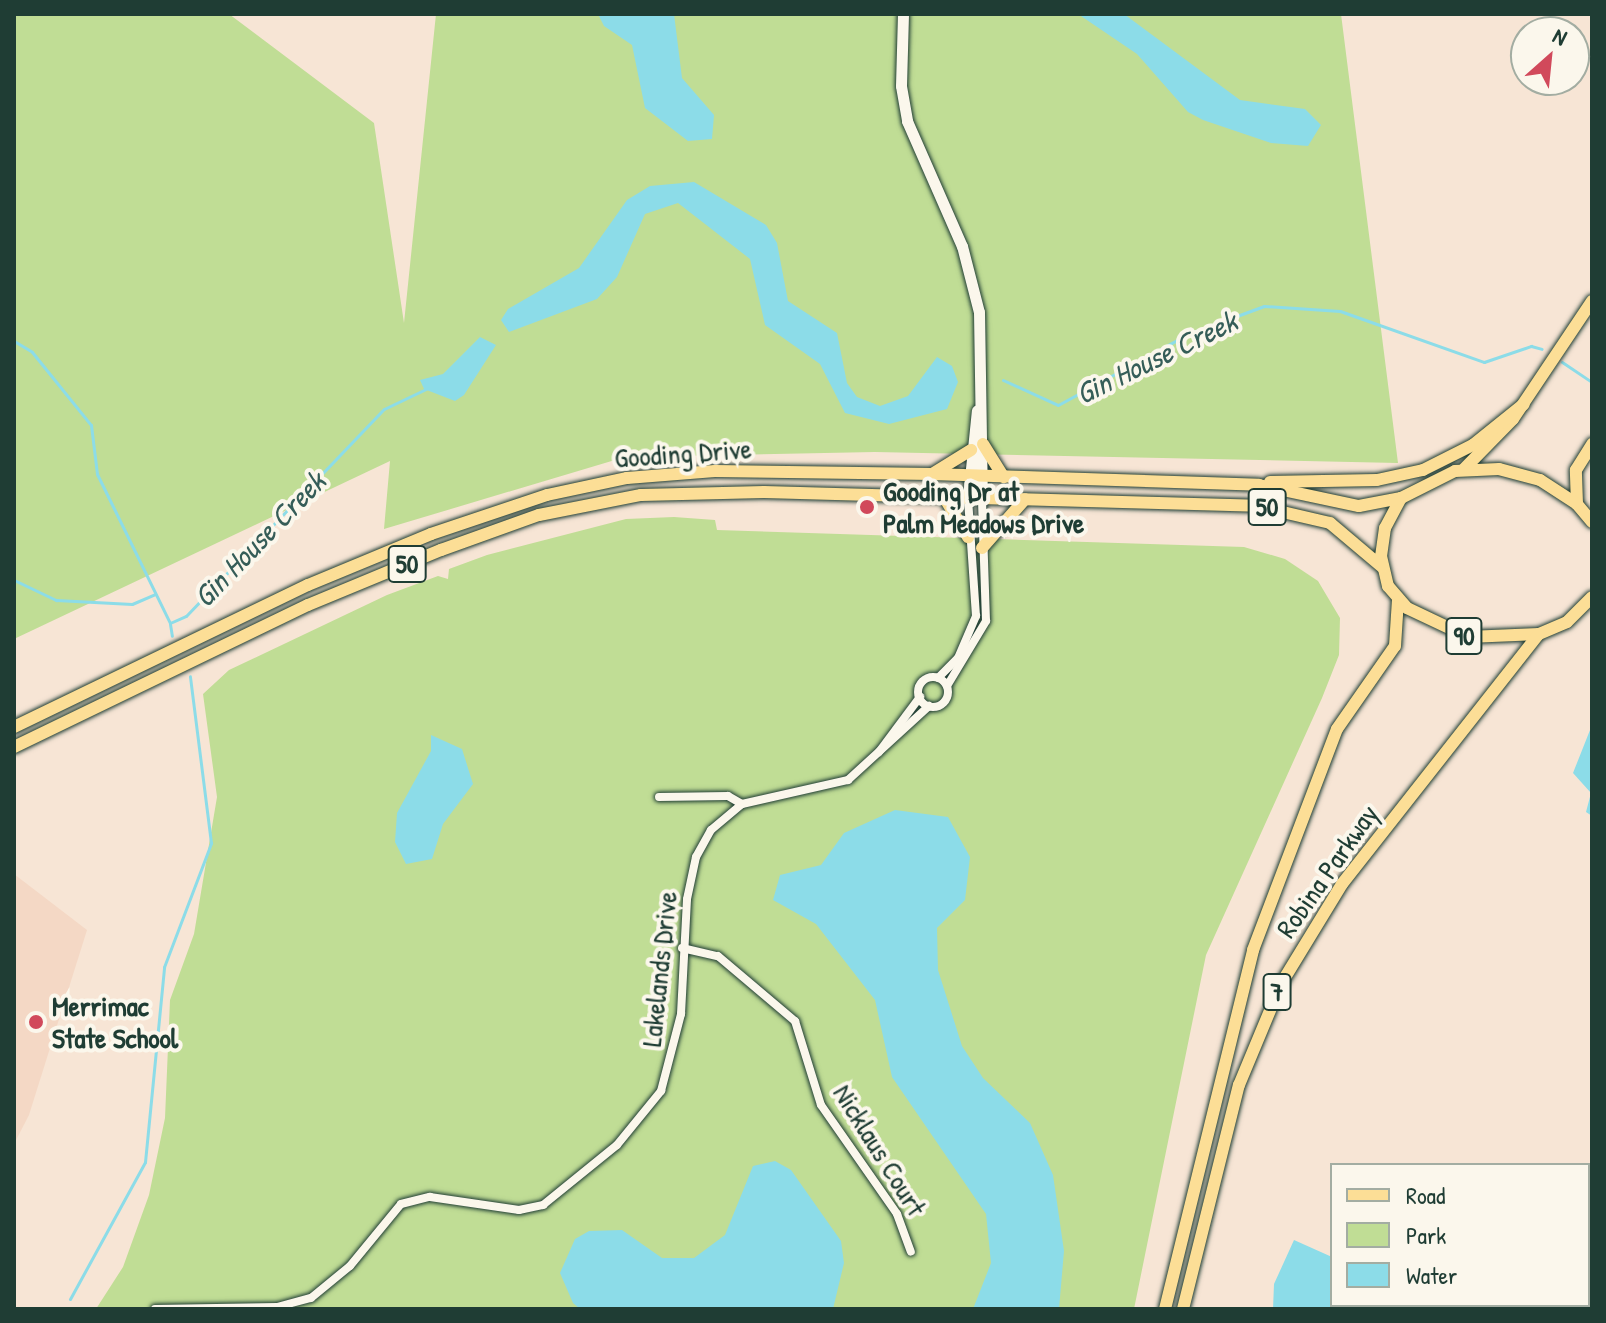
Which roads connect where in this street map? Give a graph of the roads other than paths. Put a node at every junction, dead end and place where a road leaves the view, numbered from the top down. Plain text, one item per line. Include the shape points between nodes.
1 (903, 14) edge
2 (1592, 301) edge
3 (1524, 404) junction
4 (1592, 444) edge
5 (977, 447) junction
6 (1463, 470) junction
7 (932, 474) junction
8 (976, 476) junction
9 (1004, 477) junction
10 (1259, 485) junction
11 (944, 497) junction
12 (968, 498) junction
13 (982, 498) junction
14 (1401, 498) junction
15 (1025, 499) junction
16 (1577, 504) junction
17 (1592, 522) edge
18 (968, 537) junction
19 (982, 548) junction
20 (1382, 567) junction
21 (1398, 600) junction
22 (1591, 600) edge
23 (1539, 634) junction
24 (938, 678) junction
25 (947, 686) junction
26 (920, 697) junction
27 (929, 706) junction
28 (14, 727) edge
29 (14, 747) edge
30 (878, 753) junction
31 (659, 797) dead end
32 (742, 804) junction
33 (682, 948) junction
34 (911, 1252) dead end
35 (155, 1309) edge
36 (1165, 1309) edge
37 (1183, 1309) edge

1 - 5 street via 901,86 907,121 973,279 980,401
2 - 3 main road
3 - 6 main road
3 - 10 main road via 1473,445 1423,470 1377,480 1290,478
4 - 16 main road via 1576,470
5 - 7 main road
5 - 8 street
5 - 9 main road
6 - 14 main road, Gooding Drive via 1426,481
6 - 16 main road via 1526,475
7 - 8 main road, Gooding Drive / 50
7 - 28 main road, Gooding Drive / 50 via 688,472 547,495 308,585
8 - 9 main road, Gooding Drive / 50
8 - 12 street
8 - 13 street
9 - 10 main road, Gooding Drive / 50
10 - 14 main road, Gooding Drive / 50 via 1359,506
11 - 12 main road, Gooding Drive / 50
11 - 18 main road
11 - 29 main road, Gooding Drive / 50 via 676,493 551,512 308,605
12 - 13 main road, Gooding Drive / 50
12 - 18 street
13 - 15 main road, Gooding Drive / 50
13 - 19 street
14 - 20 main road via 1385,528
15 - 19 main road
15 - 20 main road, Gooding Drive / 50 via 1289,510 1340,528
16 - 17 main road
18 - 24 street via 976,616 958,658
19 - 25 street via 986,621
20 - 21 main road, 90
21 - 23 main road, 90 via 1427,622 1468,637
21 - 36 main road, Robina Parkway / 7 via 1395,646 1337,729 1253,950
22 - 23 main road
23 - 37 main road, Robina Parkway / 7 via 1342,884 1281,984 1239,1085
24 - 25 street
24 - 26 street via 923,681
25 - 27 street via 945,700
26 - 27 street
26 - 30 street via 886,734
27 - 30 street
30 - 32 street, Lakelands Drive via 848,780 828,788
31 - 32 street via 728,796
32 - 33 street, Lakelands Drive via 711,830 696,857
33 - 34 street, Nicklaus Court via 718,956 795,1021 821,1105 897,1214
33 - 35 street, Lakelands Drive via 679,1027 661,1091 617,1145 543,1205 519,1210 430,1197 401,1204 341,1275 311,1298 277,1307

